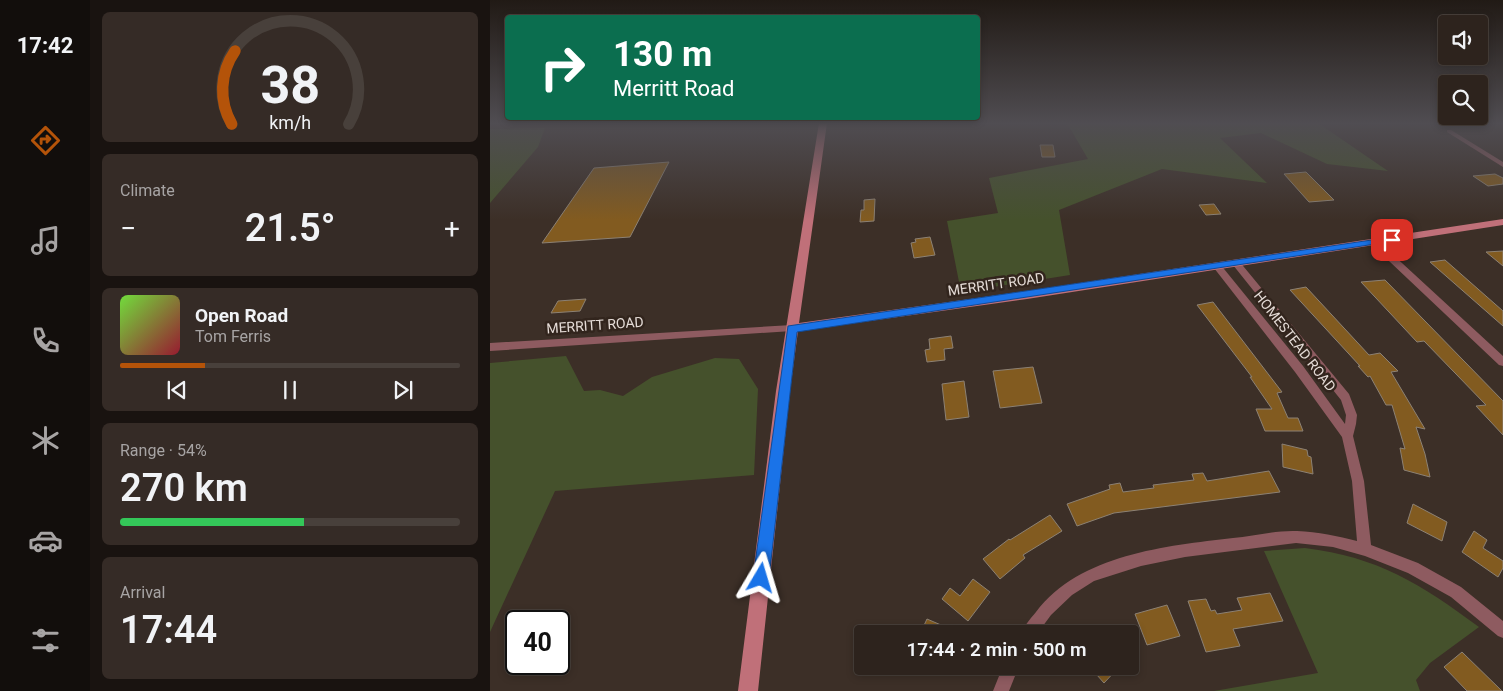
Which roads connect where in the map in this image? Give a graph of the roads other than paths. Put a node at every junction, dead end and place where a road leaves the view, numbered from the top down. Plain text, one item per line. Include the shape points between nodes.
1 (818, 155) edge
2 (1488, 155) edge
3 (1503, 165) edge
4 (1502, 224) edge
5 (1374, 242) junction
6 (1236, 263) junction
7 (1217, 266) junction
8 (792, 328) junction
9 (490, 347) edge
10 (1503, 362) edge
11 (1347, 436) junction
12 (1365, 549) junction
13 (1035, 625) edge
14 (1503, 631) edge
15 (1007, 675) edge
16 (748, 691) edge
17 (1001, 691) edge

1 - 8 street
2 - 3 street
4 - 5 street, MERRITT ROAD
5 - 6 street, MERRITT ROAD
5 - 10 street
6 - 7 street, MERRITT ROAD
6 - 11 street, HOMESTEAD ROAD via 1344,394 1351,409 1352,424
7 - 8 street, MERRITT ROAD
7 - 11 street, HOMESTEAD ROAD via 1299,369
8 - 9 street, MERRITT ROAD
8 - 16 street
11 - 12 street, HOMESTEAD ROAD via 1358,481
12 - 13 street via 1334,541 1296,537 1229,543 1141,559 1091,574 1067,590
12 - 14 street via 1413,568 1456,592
15 - 17 street

